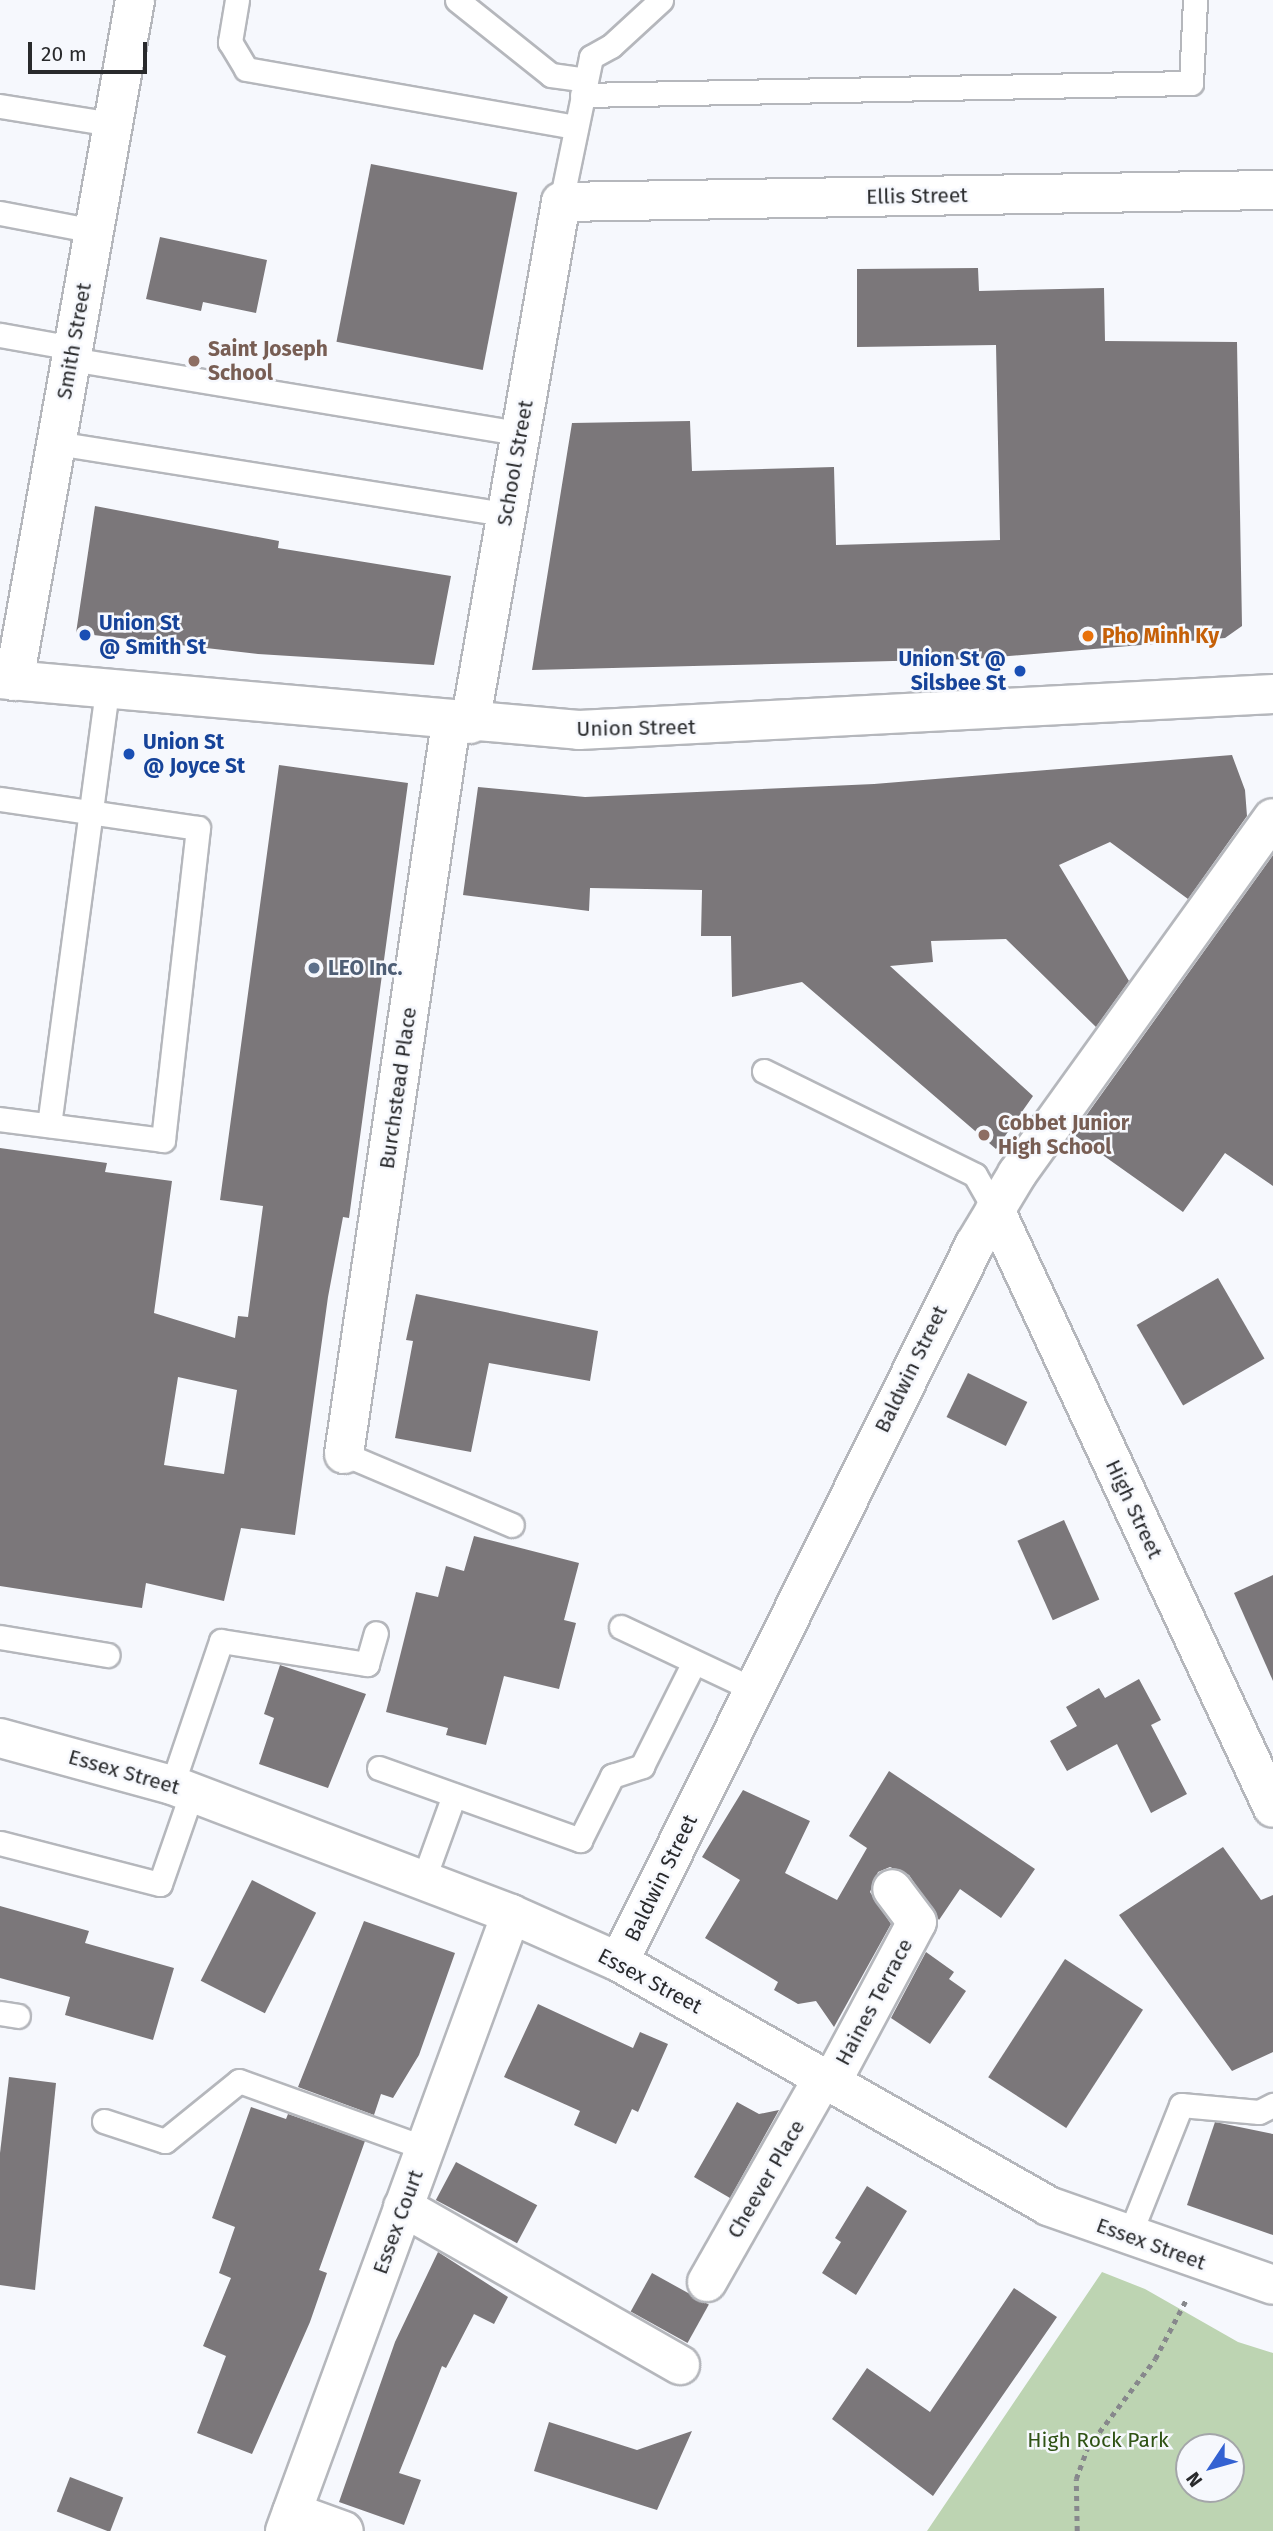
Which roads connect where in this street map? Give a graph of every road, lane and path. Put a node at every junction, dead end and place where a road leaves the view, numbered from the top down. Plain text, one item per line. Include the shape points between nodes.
1 (135, 0) edge
2 (237, 0) edge
3 (457, 0) edge
4 (661, 0) edge
5 (1195, 0) edge
6 (584, 87) junction
7 (0, 106) edge
8 (113, 124) junction
9 (576, 127) junction
10 (1273, 190) edge
11 (561, 202) junction
12 (0, 213) edge
13 (94, 231) junction
14 (0, 335) edge
15 (72, 354) junction
16 (520, 433) junction
17 (56, 443) junction
18 (506, 514) junction
19 (7, 680) edge
20 (107, 691) junction
21 (1273, 694) edge
22 (461, 723) junction
23 (0, 799) edge
24 (89, 812) junction
25 (1273, 818) edge
26 (764, 1071) dead end
27 (0, 1119) edge
28 (49, 1125) junction
29 (995, 1210) junction
30 (344, 1454) joint
31 (512, 1525) dead end
32 (621, 1627) dead end
33 (376, 1633) dead end
34 (0, 1637) edge
35 (107, 1656) dead end
36 (694, 1661) junction
37 (753, 1689) junction
38 (0, 1738) edge
39 (379, 1768) dead end
40 (182, 1788) junction
41 (454, 1795) junction
42 (1273, 1808) edge
43 (0, 1843) edge
44 (424, 1878) junction
45 (892, 1889) dead end
46 (511, 1914) junction
47 (619, 1962) junction
48 (828, 2079) junction
49 (1273, 2105) edge
50 (104, 2121) dead end
51 (425, 2148) junction
52 (403, 2207) junction
53 (1129, 2236) junction
54 (707, 2282) dead end
55 (1273, 2285) edge
56 (1187, 2298) dead end
57 (680, 2365) dead end
58 (288, 2522) edge
59 (344, 2531) edge
60 (1077, 2531) edge

1 - 8 street, Smith Street
2 - 9 lane via 230,42 247,69
3 - 6 lane via 551,75
4 - 6 lane via 611,46 590,57
5 - 6 lane via 1191,83
6 - 9 lane
7 - 8 lane
8 - 13 street, Smith Street
9 - 11 lane
10 - 11 street, Ellis Street
11 - 16 street, School Street
12 - 13 lane
13 - 15 street, Smith Street
14 - 15 lane
15 - 16 lane
15 - 17 street, Smith Street
16 - 18 street, School Street
17 - 18 lane
17 - 19 street, Smith Street
18 - 22 street, School Street
19 - 20 street, Union Street
20 - 22 street, Union Street
20 - 24 lane
21 - 22 street, Union Street via 663,729
22 - 30 street, Burchstead Place
23 - 24 lane
24 - 28 lane
24 - 28 lane via 198,828 163,1140
25 - 29 street, Baldwin Street
26 - 29 lane via 975,1175
27 - 28 lane
29 - 37 street, Baldwin Street
29 - 42 street, High Street
30 - 31 lane
32 - 36 lane
33 - 40 lane via 367,1664 221,1641
34 - 35 lane
36 - 37 lane
36 - 41 lane via 642,1766 612,1776 580,1840
37 - 47 street, Baldwin Street
38 - 40 street, Essex Street
39 - 41 lane
40 - 43 lane via 160,1884
40 - 44 street, Essex Street
41 - 44 lane
44 - 46 street, Essex Street
45 - 48 street, Haines Terrace via 917,1922
46 - 47 street, Essex Street
46 - 51 street, Essex Court
47 - 48 street, Essex Street
48 - 53 street, Essex Street via 1048,2206
48 - 54 street, Cheever Place
49 - 53 lane via 1259,2112 1181,2105
50 - 51 lane via 165,2141 239,2081
51 - 52 street, Essex Court
52 - 57 street
52 - 58 street, Essex Court
53 - 55 street, Essex Street
56 - 60 path via 1155,2359 1087,2448 1076,2479
58 - 59 street

